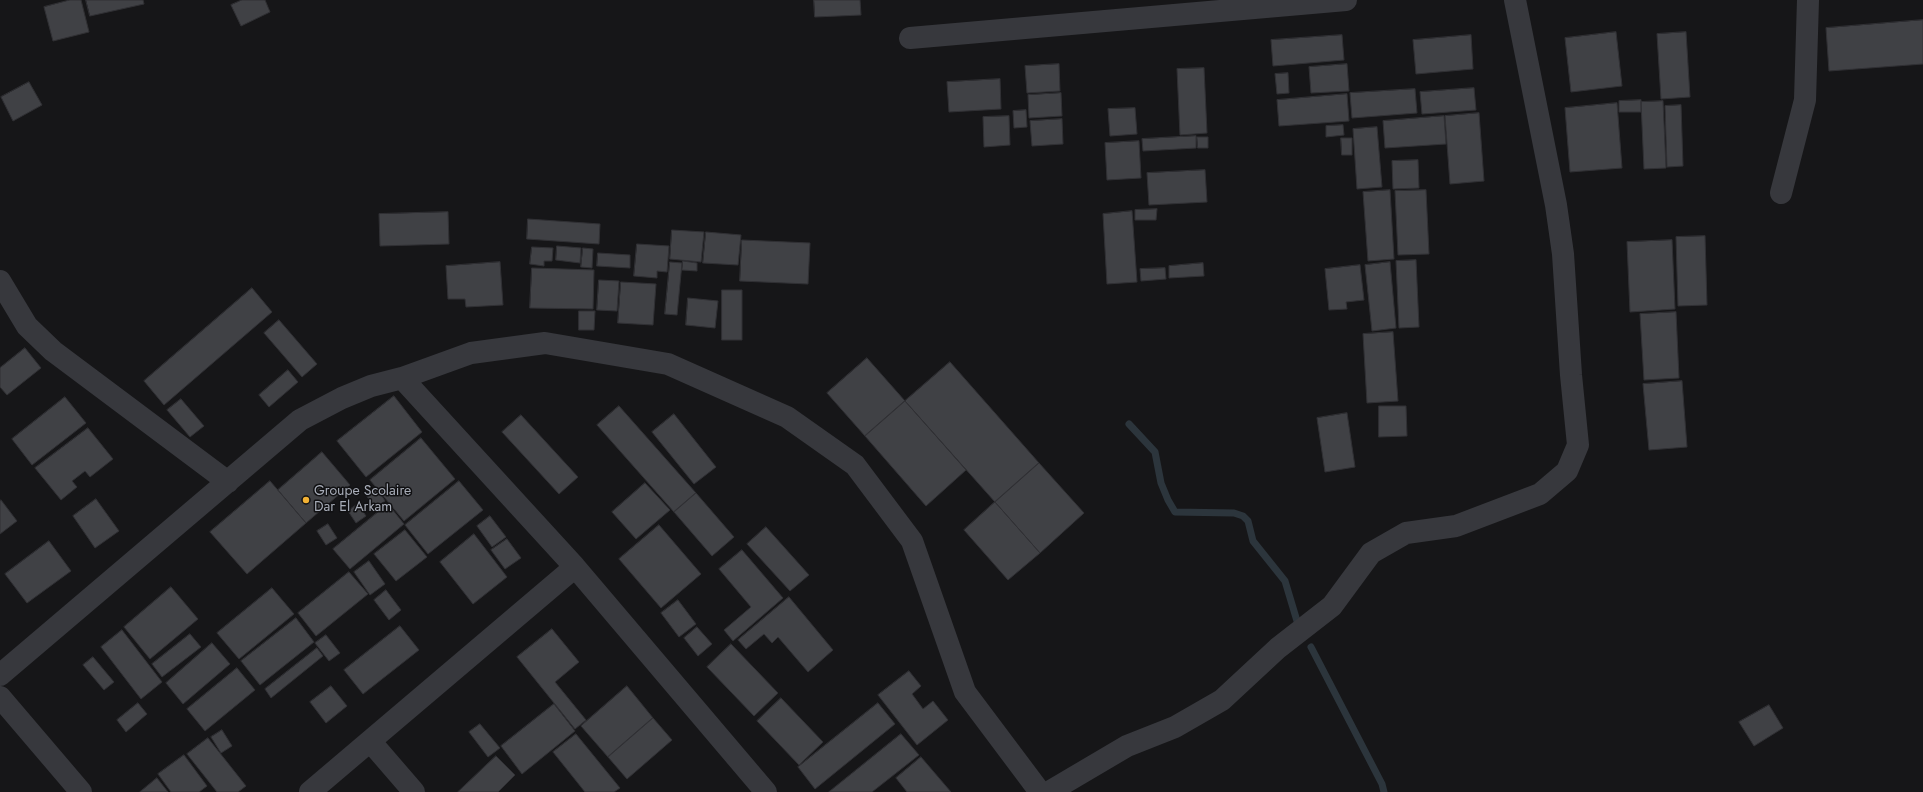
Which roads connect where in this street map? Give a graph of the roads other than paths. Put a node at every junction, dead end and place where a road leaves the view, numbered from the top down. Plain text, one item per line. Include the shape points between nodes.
1 (1346, 0) edge
2 (1515, 0) edge
3 (1808, 0) edge
4 (910, 38) dead end
5 (1781, 193) dead end
6 (0, 281) edge
7 (402, 378) junction
8 (228, 482) junction
9 (575, 567) junction
10 (0, 675) edge
11 (0, 697) edge
12 (370, 741) junction
13 (81, 792) edge
14 (310, 792) edge
15 (414, 792) edge
16 (766, 792) edge
17 (1040, 792) edge
18 (1048, 792) edge

1 - 4 street
2 - 18 street via 1556,204 1563,254 1570,375 1578,445 1566,470 1540,494 1456,526 1406,534 1371,553 1332,606 1278,648 1222,700 1175,727 1126,746
3 - 5 street via 1805,100
6 - 8 street via 27,326 52,352
7 - 8 street via 371,386 300,420
7 - 9 street
7 - 17 street via 471,353 545,343 668,364 787,417 855,465 912,541 965,692
8 - 10 street
9 - 12 street
9 - 16 street
11 - 13 street
12 - 14 street
12 - 15 street

